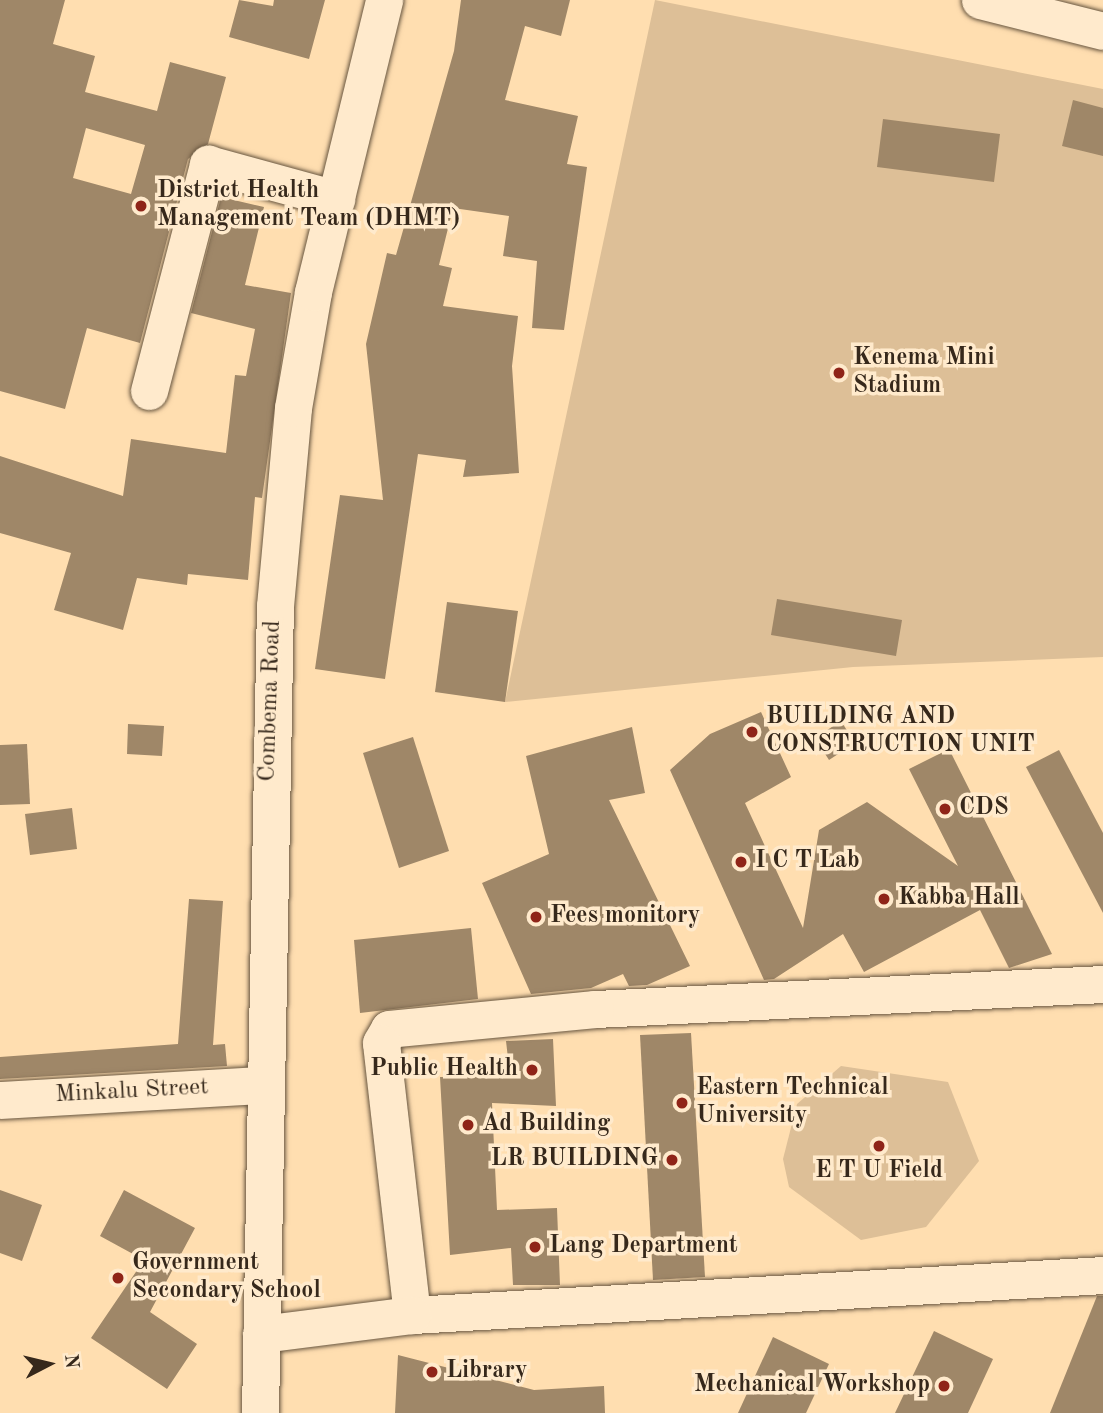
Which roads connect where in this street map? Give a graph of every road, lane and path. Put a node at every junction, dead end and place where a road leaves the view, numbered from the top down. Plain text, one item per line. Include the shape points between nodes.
1 (384, 0) edge
2 (980, 0) edge
3 (1103, 31) edge
4 (336, 200) junction
5 (149, 391) dead end
6 (1103, 984) edge
7 (264, 1084) junction
8 (0, 1100) edge
9 (1103, 1275) edge
10 (412, 1315) junction
11 (261, 1335) junction
12 (260, 1413) edge

1 - 4 street, Combema Road
2 - 3 street
4 - 5 street via 208,164
4 - 7 street, Combema Road via 293,408 275,606
6 - 10 street via 596,1009 389,1029 381,1043
7 - 8 street, Minkalu Street
7 - 11 street, Combema Road
9 - 10 street
10 - 11 street
11 - 12 street, Combema Road

